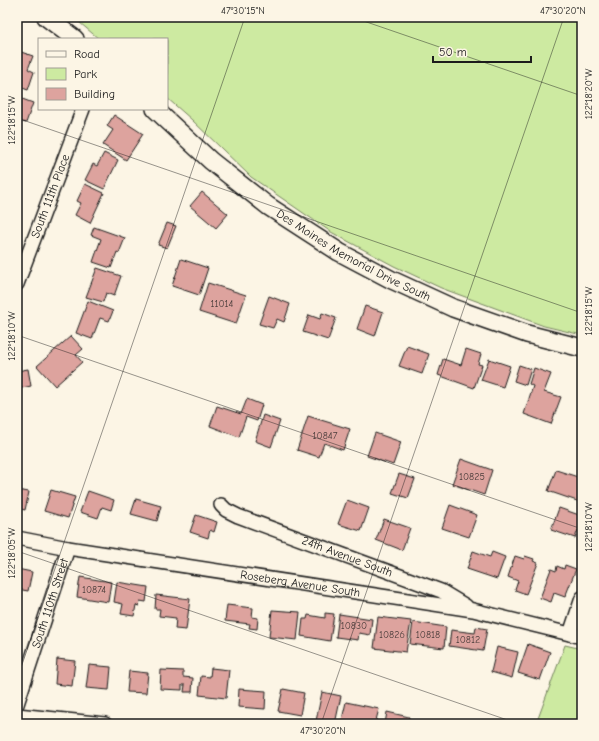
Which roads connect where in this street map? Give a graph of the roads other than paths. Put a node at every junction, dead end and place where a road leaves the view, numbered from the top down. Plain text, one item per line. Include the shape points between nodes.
1 (46, 17) edge
2 (74, 38) edge
3 (83, 110) edge
4 (156, 110) edge
5 (17, 284) edge
6 (582, 348) edge
7 (221, 505) dead end
8 (17, 538) edge
9 (68, 548) junction
10 (582, 598) edge
11 (472, 610) junction
12 (582, 624) edge
13 (576, 636) edge
14 (17, 704) edge
15 (17, 715) edge
16 (105, 724) edge

1 - 2 main road
3 - 5 street, South 111th Place
4 - 6 main road, Des Moines Memorial Drive South via 211,160 268,206 339,252 454,308 527,334
7 - 11 street, 24th Avenue South via 238,516 441,591
8 - 9 street, Roseberg Avenue South
9 - 11 street, Roseberg Avenue South
9 - 14 street, South 110th Street
10 - 13 street
11 - 13 street, Roseberg Avenue South
12 - 13 street
15 - 16 street

